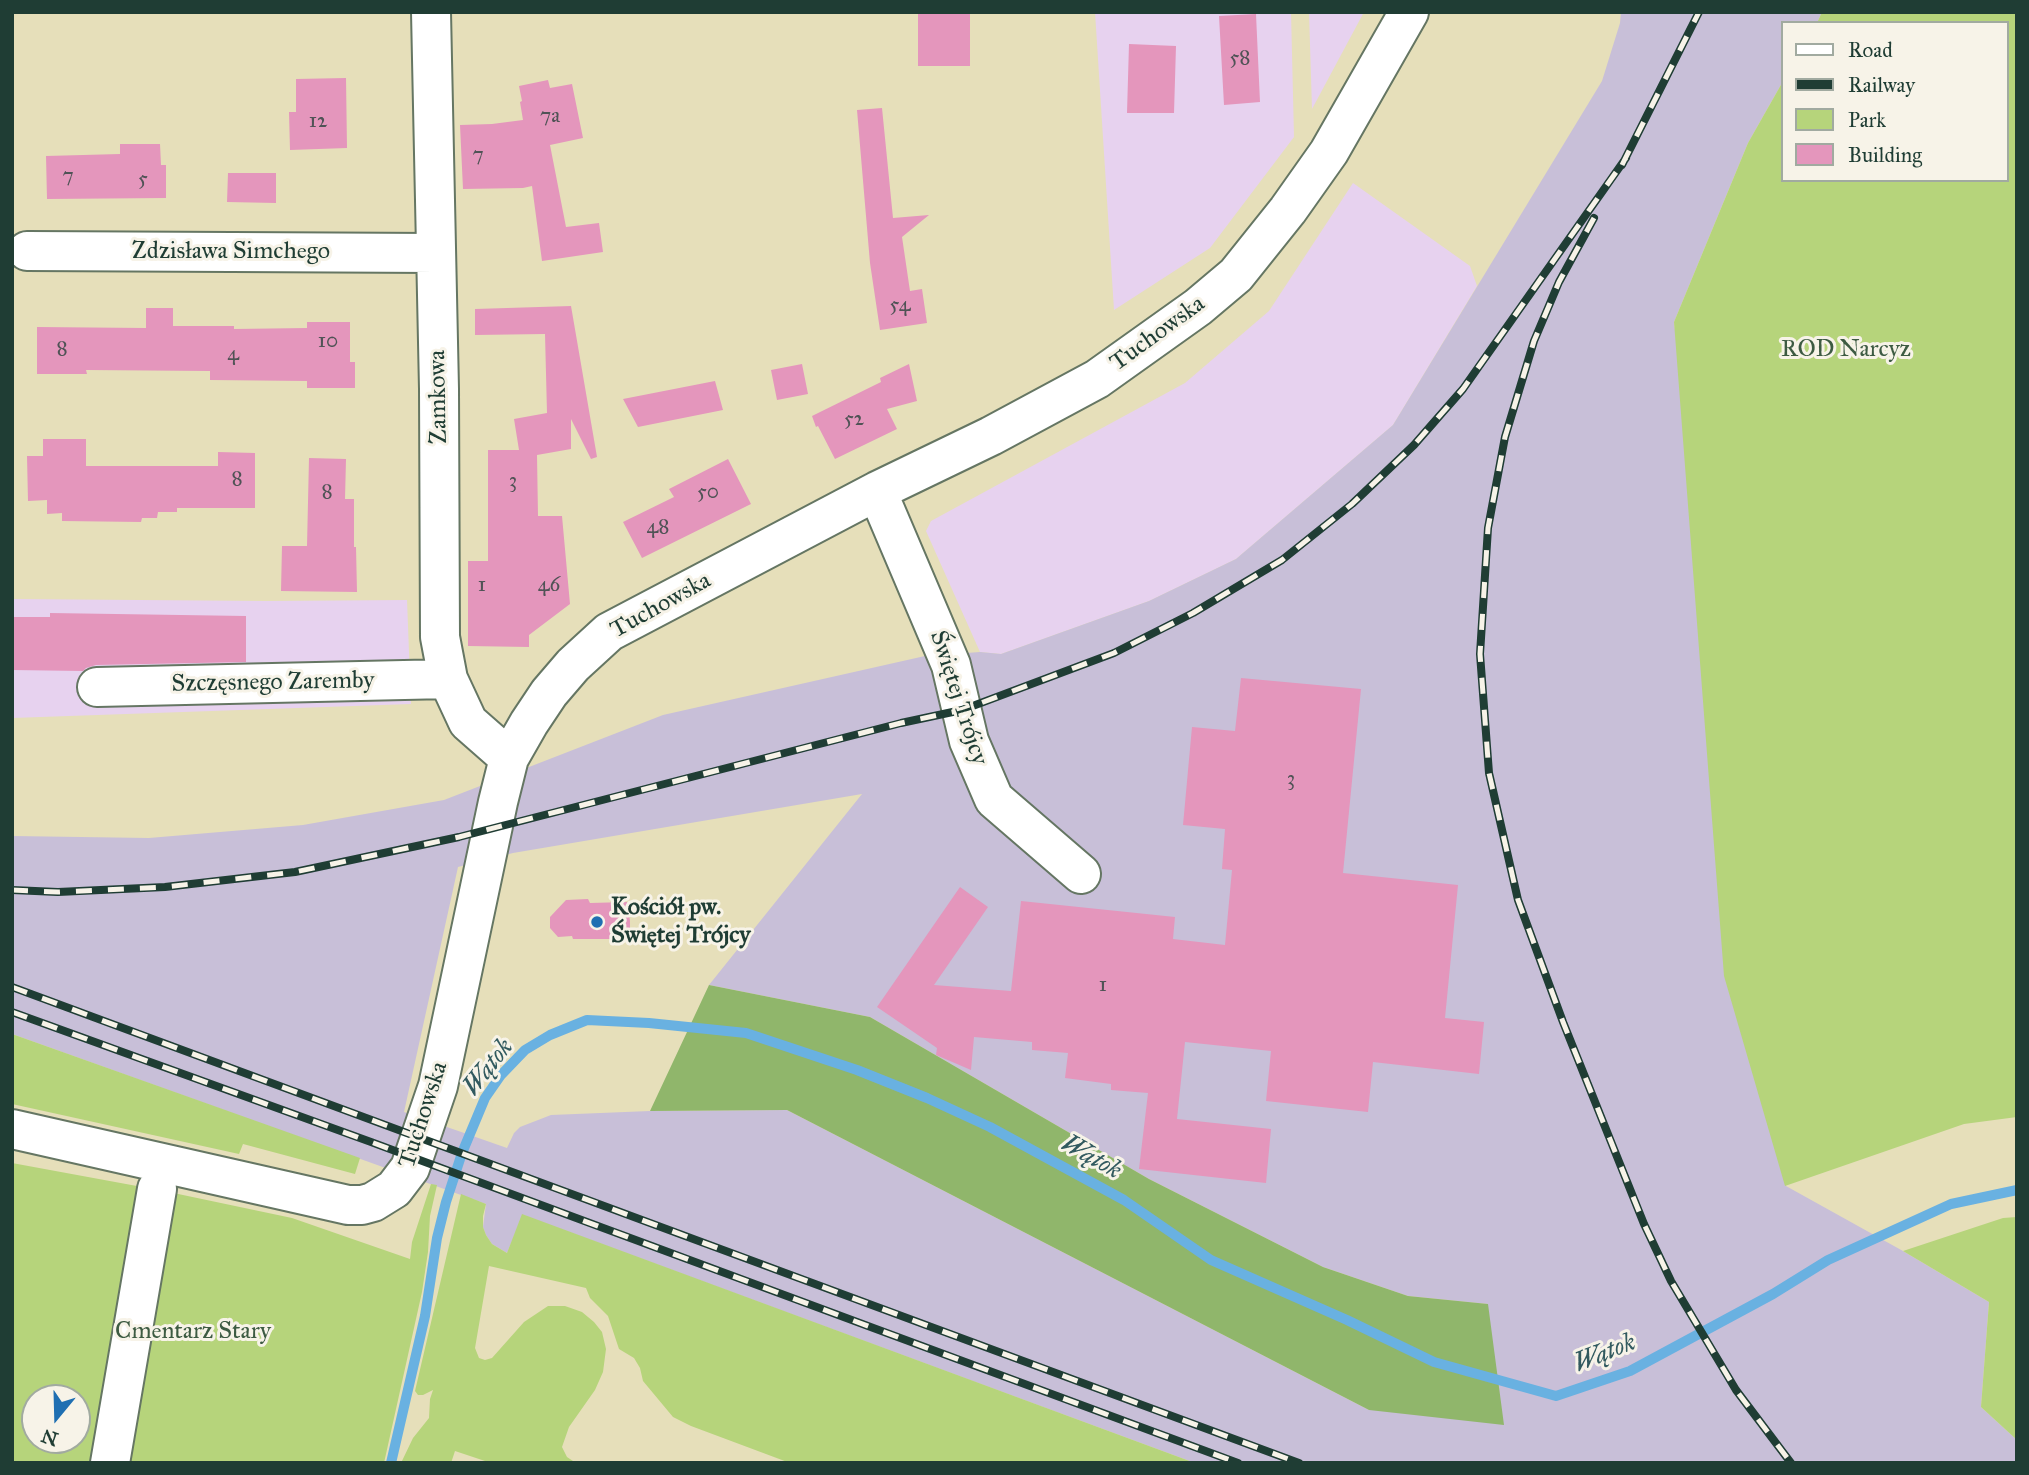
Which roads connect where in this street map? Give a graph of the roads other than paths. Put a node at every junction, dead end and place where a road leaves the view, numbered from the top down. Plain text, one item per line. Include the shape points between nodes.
1 (431, 12) edge
2 (1409, 12) edge
3 (27, 251) dead end
4 (436, 253) junction
5 (877, 491) junction
6 (448, 679) junction
7 (97, 687) dead end
8 (509, 758) junction
9 (1081, 874) dead end
10 (12, 1129) edge
11 (158, 1189) dead end
12 (110, 1463) edge

1 - 4 street, Zamkowa
2 - 5 street, Tuchowska via 1329,152 1236,275 1097,379
3 - 4 street, Zdzisława Simchego
4 - 6 street, Zamkowa via 440,637
5 - 8 street, Tuchowska via 609,632 549,693
5 - 9 street, Świętej Trójcy via 951,665 969,741 994,799
6 - 7 street, Szczęsnego Zaremby
6 - 8 street, Zamkowa via 468,722
8 - 10 street, Tuchowska via 438,1086 410,1168 394,1189 373,1202 339,1204
11 - 12 street

